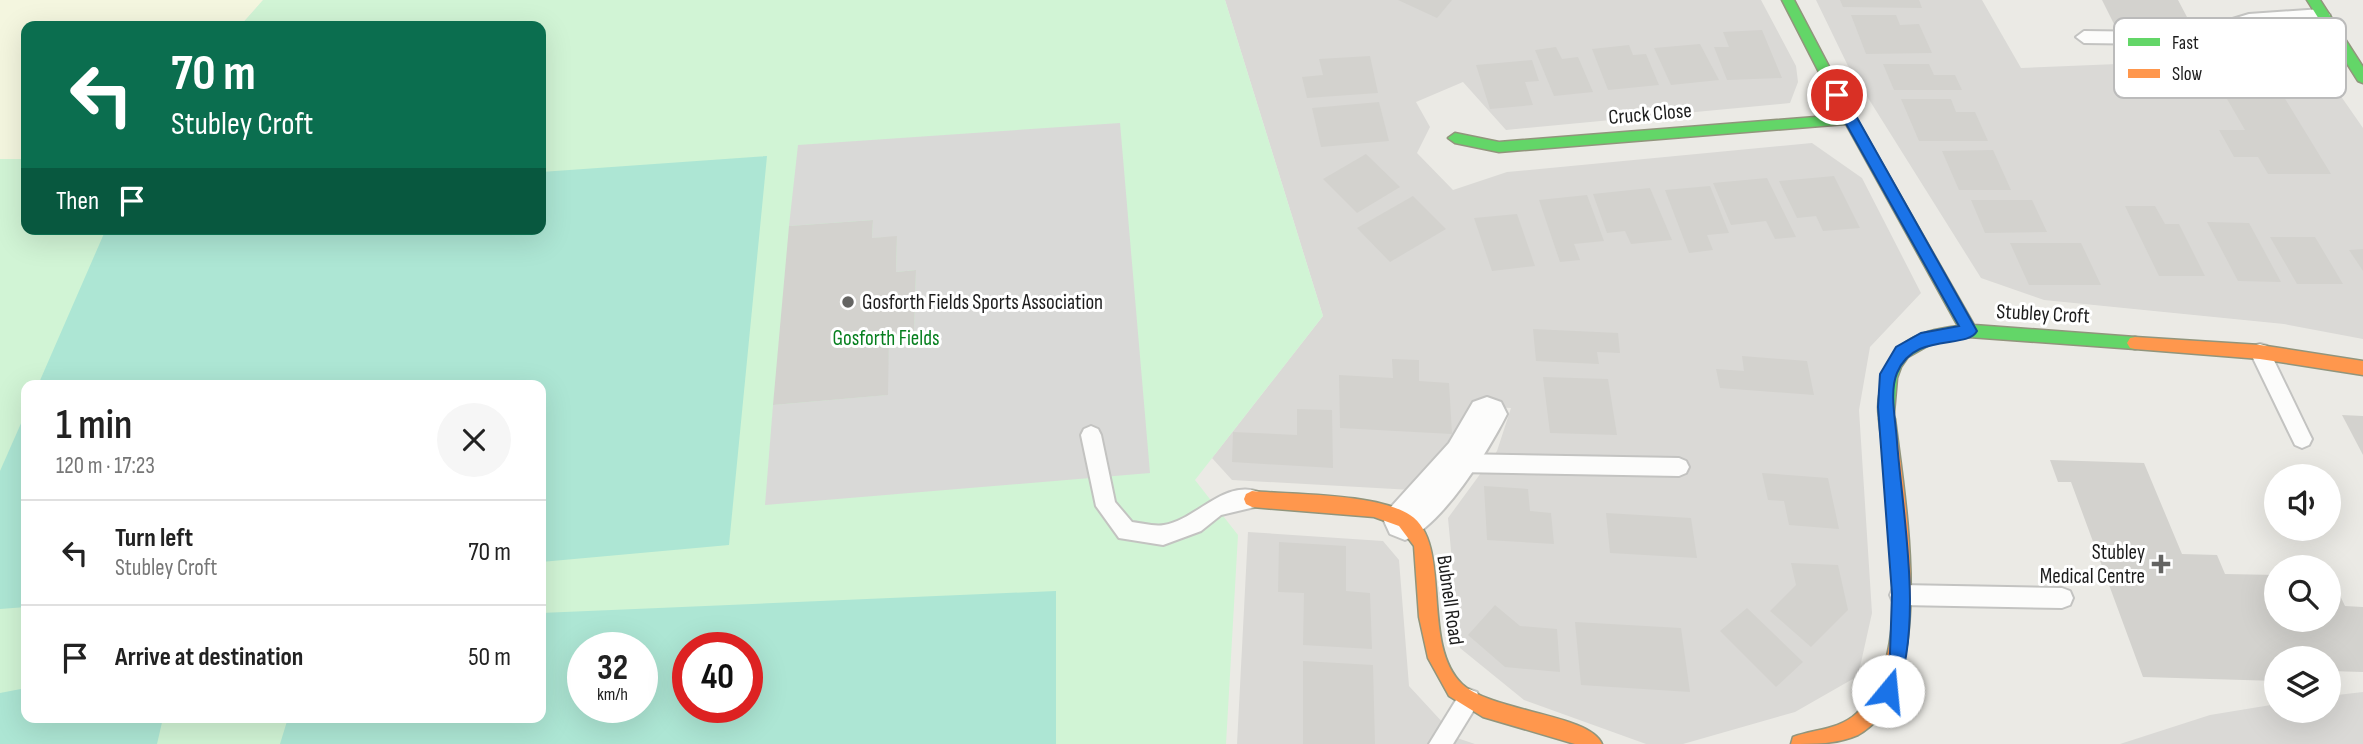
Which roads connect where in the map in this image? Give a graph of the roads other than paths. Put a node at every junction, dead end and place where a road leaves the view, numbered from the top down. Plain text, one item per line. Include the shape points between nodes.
1 (1788, 0) edge
2 (2312, 0) edge
3 (2322, 15) junction
4 (2278, 18) edge
5 (2324, 18) edge
6 (2084, 37) dead end
7 (2114, 37) edge
8 (2346, 52) edge
9 (2363, 78) edge
10 (1850, 119) junction
11 (1455, 138) dead end
12 (1969, 331) junction
13 (2260, 352) junction
14 (2363, 369) edge
15 (1486, 414) dead end
16 (1091, 435) dead end
17 (2302, 439) dead end
18 (1457, 463) junction
19 (1679, 467) dead end
20 (1252, 499) joint
21 (1405, 521) junction
22 (1901, 594) junction
23 (2062, 598) dead end
24 (1469, 699) junction
25 (1440, 744) edge
26 (1593, 744) edge
27 (1800, 744) edge

1 - 10 street, Stubley Croft
2 - 3 street
3 - 4 lane
3 - 5 street
6 - 7 lane
8 - 9 street
10 - 11 street, Cruck Close via 1499,147
10 - 12 street, Stubley Croft
12 - 13 street, Stubley Croft
12 - 22 street via 1921,340 1901,351 1888,374 1886,407
13 - 14 street, Stubley Croft
13 - 17 lane
15 - 18 street
16 - 20 lane via 1106,506 1125,531 1163,535 1194,524 1216,507
18 - 19 lane
18 - 21 street
20 - 21 street via 1374,509
21 - 24 street, Bubnell Road via 1422,543 1428,617 1437,658 1455,690
22 - 23 lane
22 - 27 street via 1899,654 1888,691 1868,716 1840,735
24 - 25 lane
24 - 26 street, Bubnell Road via 1483,708 1572,732

